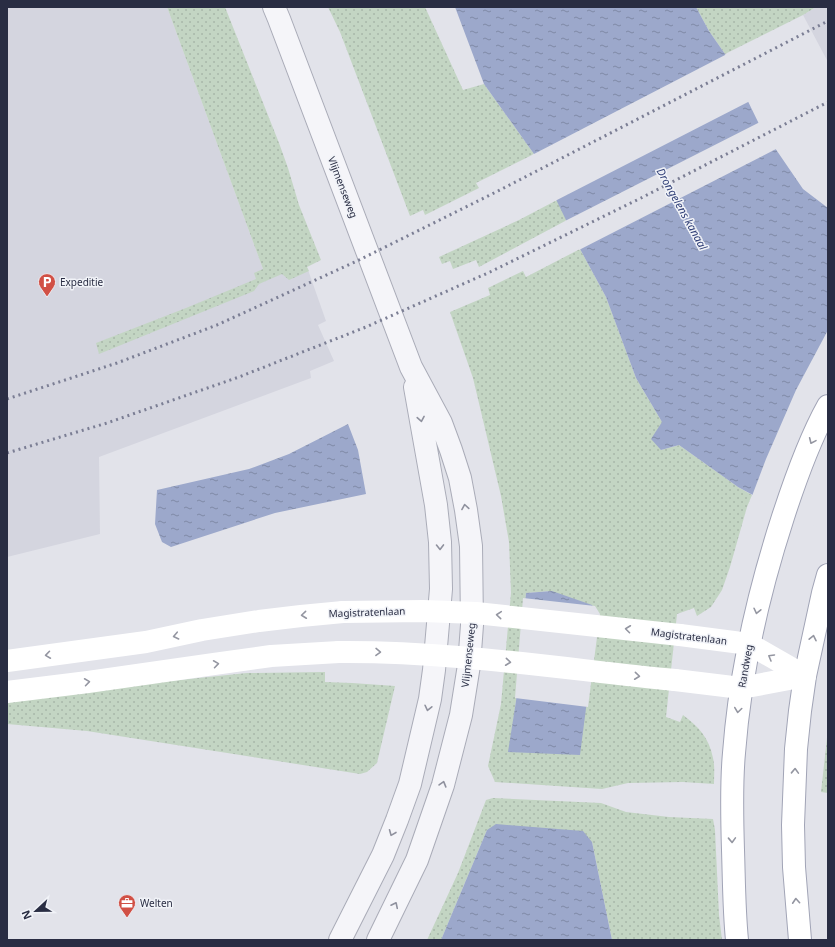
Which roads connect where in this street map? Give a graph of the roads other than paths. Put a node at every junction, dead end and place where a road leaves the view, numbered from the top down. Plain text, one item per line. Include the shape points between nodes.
1 (274, 7) edge
2 (411, 367) junction
3 (828, 406) edge
4 (826, 584) edge
5 (749, 644) junction
6 (7, 661) edge
7 (804, 676) junction
8 (741, 688) junction
9 (7, 692) edge
10 (340, 940) edge
11 (378, 940) edge
12 (737, 940) edge
13 (800, 940) edge

1 - 2 street, Vlijmenseweg
2 -> 10 street, Vlijmenseweg via 436,505 440,542 440,589 434,670 430,699 410,784 383,855
11 -> 2 street, Vlijmenseweg via 417,860 443,786 460,715 469,664 472,625 471,546 460,478 441,423
3 -> 5 main road, Randweg via 790,495 774,544
7 -> 4 main road
5 -> 6 main road, Magistratenlaan, bridge via 476,613 343,612 259,621 146,642
7 -> 5 main road, Magistratenlaan
5 - 8 main road, Randweg
7 - 8 main road
13 -> 7 main road via 793,825 796,750
9 -> 8 main road, bridge via 271,656 339,652 456,657
8 -> 12 main road, Randweg via 732,793

